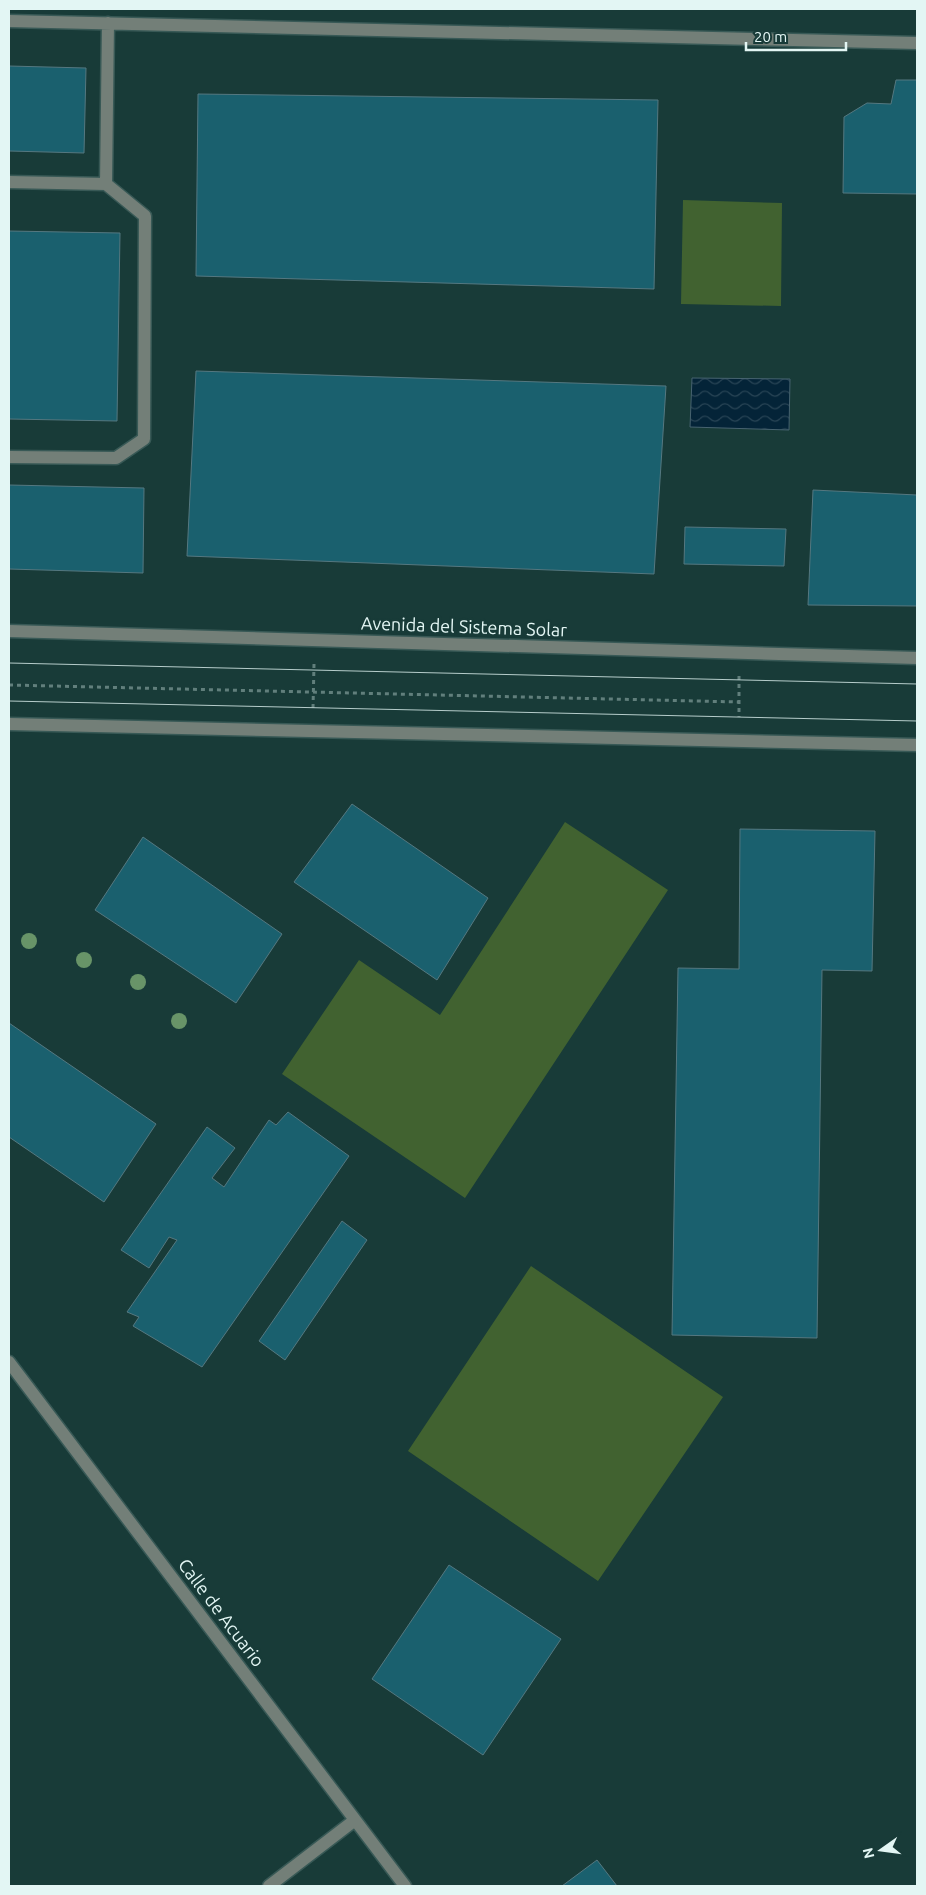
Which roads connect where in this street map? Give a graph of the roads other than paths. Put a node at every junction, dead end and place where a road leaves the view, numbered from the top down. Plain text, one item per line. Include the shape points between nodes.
1 (9, 21) edge
2 (108, 23) junction
3 (917, 43) edge
4 (9, 182) edge
5 (106, 184) junction
6 (9, 456) edge
7 (9, 632) edge
8 (917, 658) edge
9 (9, 724) edge
10 (917, 744) edge
11 (9, 1362) edge
12 (355, 1820) junction
13 (269, 1886) edge
14 (405, 1886) edge

1 - 2 street
2 - 3 street
2 - 5 street
4 - 5 street
5 - 6 street via 145,216 144,438 116,458
7 - 8 street, Avenida del Sistema Solar
9 - 10 street
11 - 12 street, Calle de Acuario
12 - 13 street
12 - 14 street, Calle de Acuario

